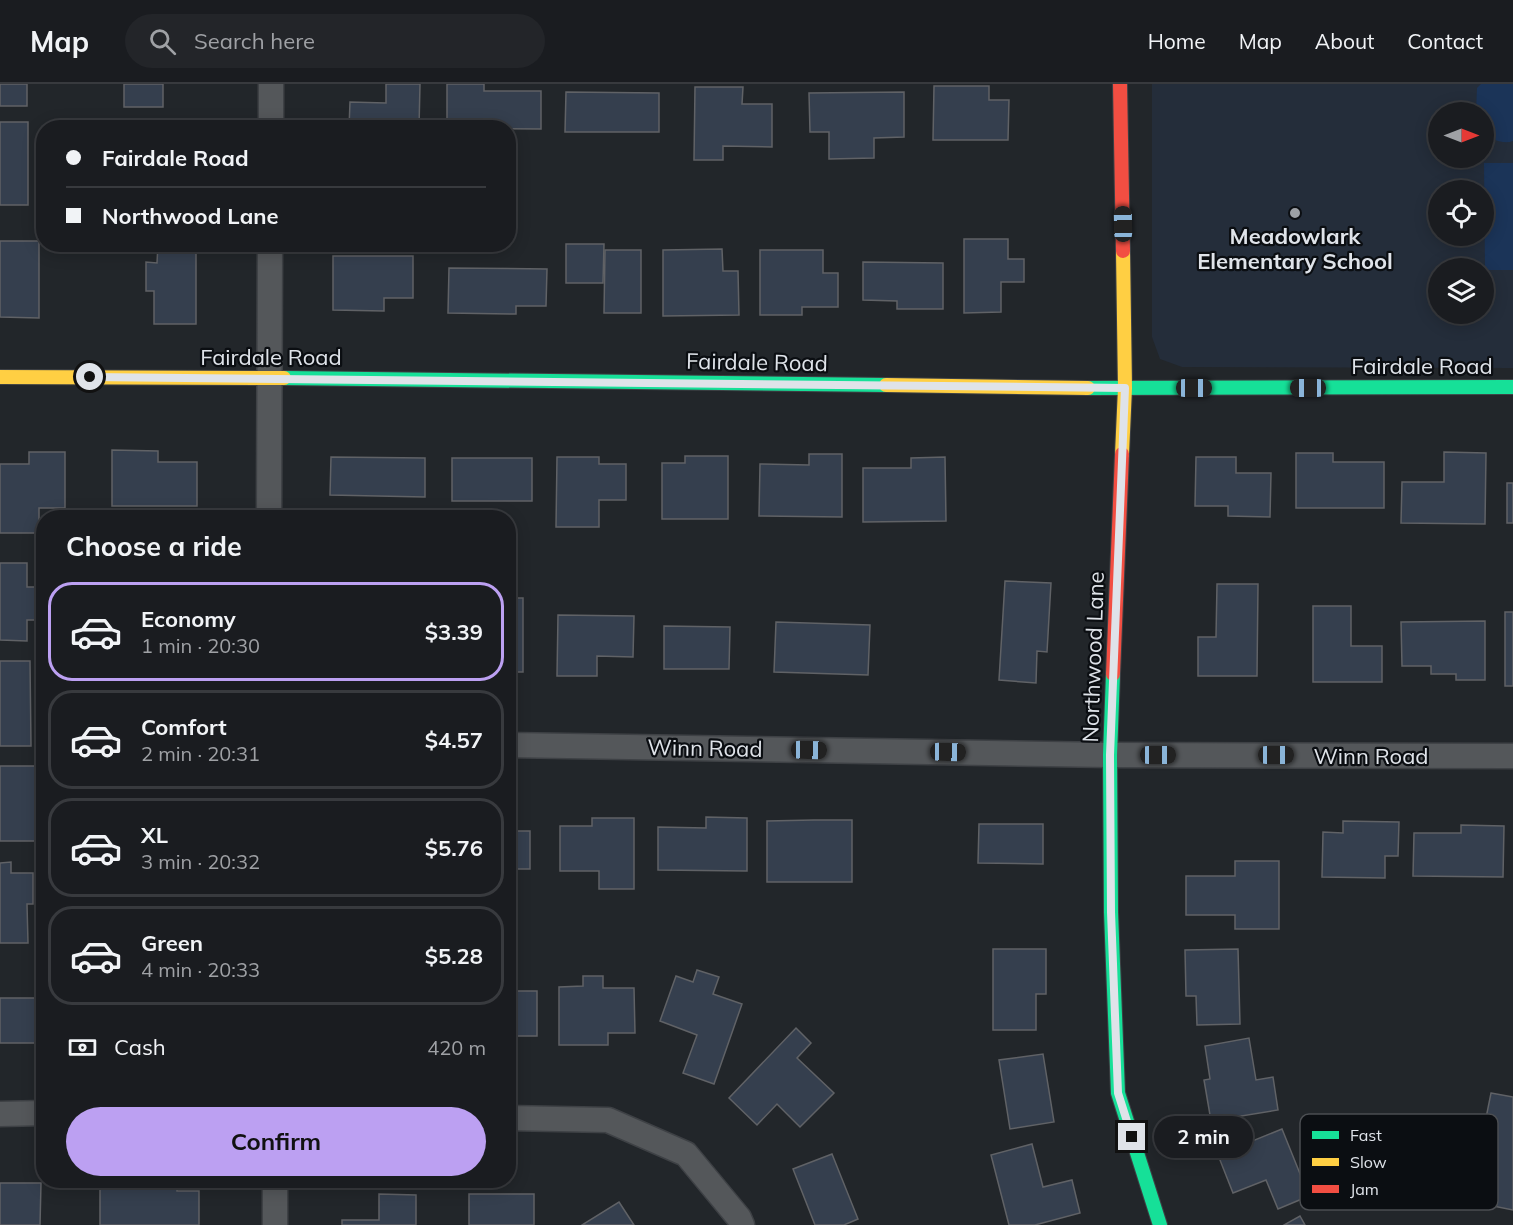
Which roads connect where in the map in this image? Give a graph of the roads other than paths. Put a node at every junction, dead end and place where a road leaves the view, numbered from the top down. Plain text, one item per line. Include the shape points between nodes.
1 (271, 84) edge
2 (1120, 84) edge
3 (271, 120) edge
4 (270, 252) edge
5 (0, 376) edge
6 (269, 378) junction
7 (1513, 387) edge
8 (1125, 388) junction
9 (269, 510) edge
10 (516, 745) edge
11 (1110, 755) junction
12 (1513, 756) edge
13 (0, 1113) edge
14 (36, 1113) edge
15 (516, 1118) edge
16 (275, 1188) edge
17 (275, 1225) edge
18 (742, 1225) edge
19 (1160, 1225) edge

1 - 3 street
2 - 8 street, Northwood Lane
4 - 6 street
5 - 6 street, Fairdale Road
6 - 8 street, Fairdale Road
6 - 9 street
7 - 8 street, Fairdale Road
8 - 11 street, Northwood Lane
10 - 11 street, Winn Road
11 - 12 street, Winn Road
11 - 19 street, Northwood Lane via 1118,1093
13 - 14 street
15 - 18 street via 608,1120 686,1154
16 - 17 street

